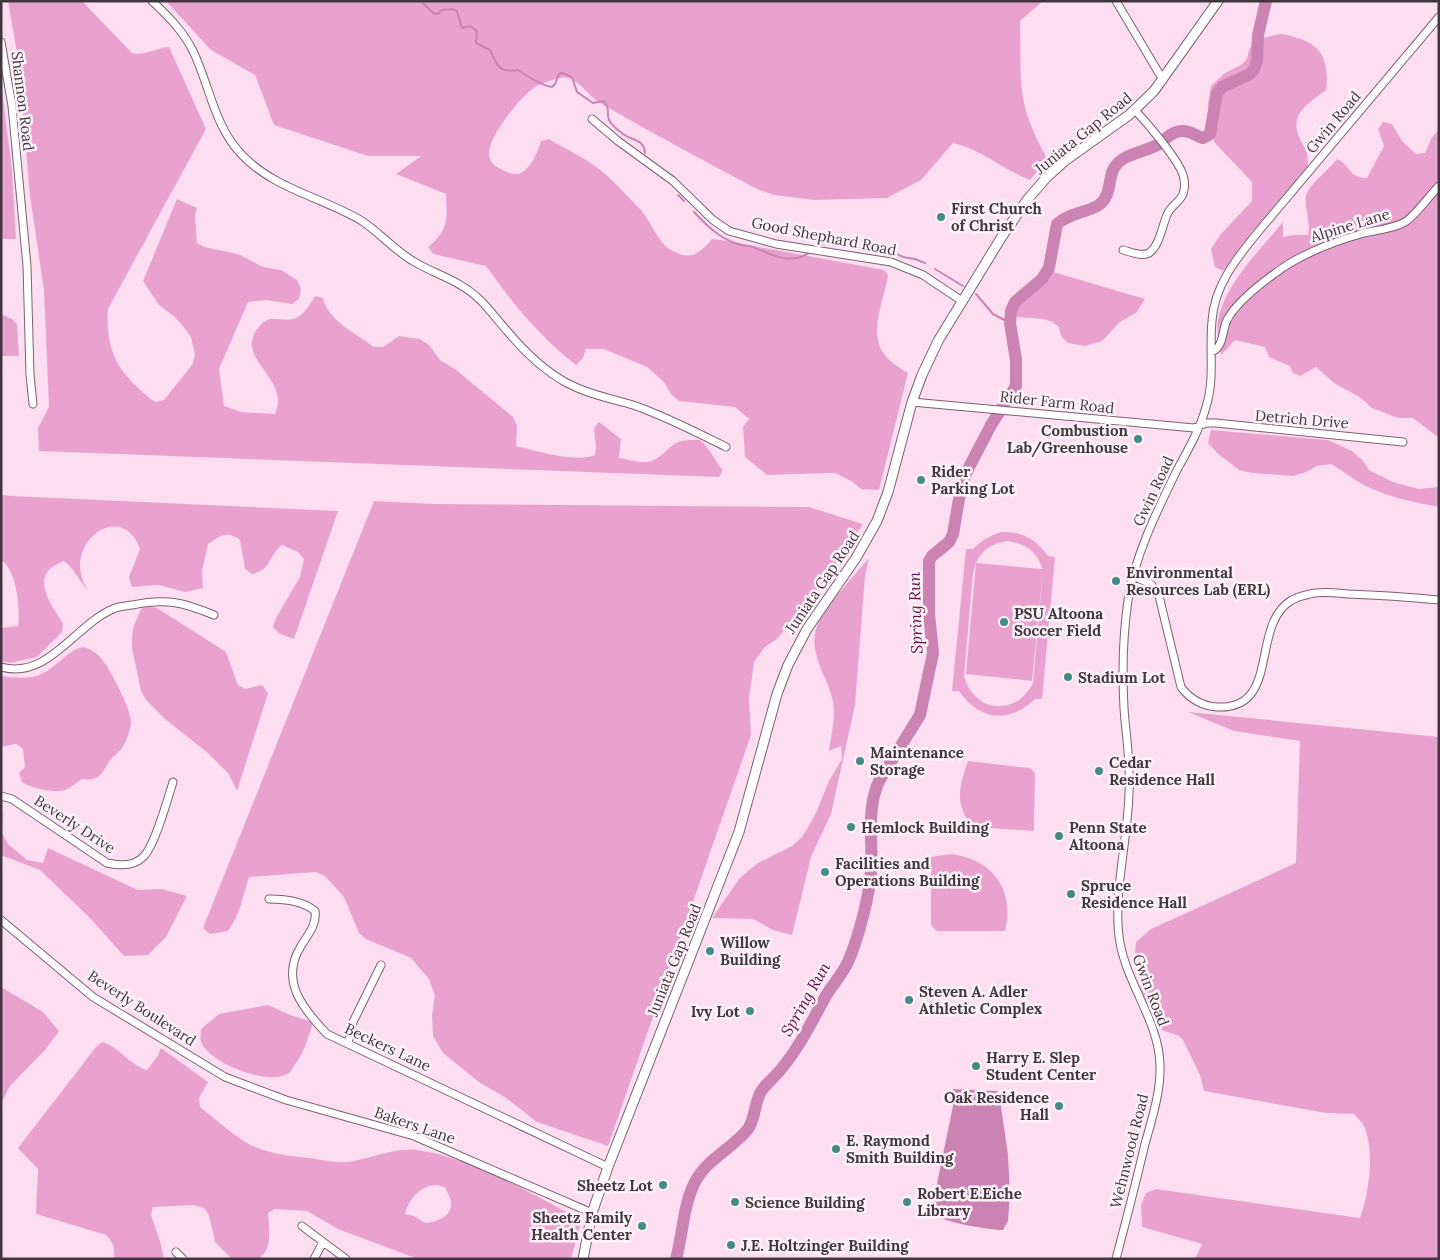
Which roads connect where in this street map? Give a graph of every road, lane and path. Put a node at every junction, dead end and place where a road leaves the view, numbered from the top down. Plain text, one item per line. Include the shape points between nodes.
1 (152, 1) edge
2 (1116, 1) edge
3 (1218, 1) edge
4 (1439, 17) edge
5 (1, 42) edge
6 (1164, 80) junction
7 (1134, 110) junction
8 (592, 119) dead end
9 (1439, 186) edge
10 (1123, 250) dead end
11 (962, 301) junction
12 (1212, 352) junction
13 (912, 402) junction
14 (33, 404) dead end
15 (1199, 426) junction
16 (1403, 442) dead end
17 (726, 447) dead end
18 (1133, 576) junction
19 (1439, 600) edge
20 (214, 615) dead end
21 (1, 667) edge
22 (174, 782) dead end
23 (1, 796) edge
24 (269, 899) dead end
25 (1, 920) edge
26 (381, 964) dead end
27 (348, 1043) junction
28 (1159, 1049) joint
29 (225, 1077) joint
30 (608, 1167) junction
31 (592, 1213) junction
32 (302, 1226) dead end
33 (323, 1242) junction
34 (176, 1252) dead end
35 (183, 1259) edge
36 (314, 1259) edge
37 (346, 1259) edge
38 (582, 1259) edge
39 (1116, 1259) edge

1 - 17 street via 186,39 226,134 256,167 277,181 360,220 414,262 460,284 480,299 528,353 564,382 665,418
2 - 6 street
3 - 6 main road, Juniata Gap Road
4 - 12 street, Gwin Road via 1234,263 1222,282 1213,308
5 - 14 street, Shannon Road via 12,106 27,266
6 - 7 main road, Juniata Gap Road
7 - 10 street via 1164,146 1182,173 1185,185 1184,193 1170,208 1152,250 1142,255
7 - 11 main road, Juniata Gap Road via 1066,160 1038,187 1016,214
8 - 11 street, Good Shephard Road via 673,181 729,231 776,244 891,262 923,275
9 - 12 street, Alpine Lane via 1403,224 1324,246 1274,274 1228,317 1221,344
11 - 13 main road, Juniata Gap Road via 930,356
12 - 15 street, Gwin Road via 1210,395
13 - 15 street, Rider Farm Road
13 - 30 main road, Juniata Gap Road via 878,521 806,629 785,671 739,832
15 - 16 street, Detrich Drive via 1216,423
15 - 18 street, Gwin Road via 1163,500
18 - 19 street via 1151,584 1159,596 1181,687 1192,698 1209,706 1228,707 1250,696 1258,681 1275,618 1296,598 1318,593
18 - 28 street, Gwin Road via 1126,614 1123,671 1129,797 1118,930 1125,965
20 - 21 street via 187,604 162,601 114,608 91,621 39,664 21,669
22 - 23 street, Beverly Drive via 152,844 144,856 121,866 108,863 12,799
24 - 27 street, Beckers Lane via 308,905 315,911 316,920 295,961 292,974 295,988 300,1003 317,1024 327,1034
25 - 29 street, Beverly Boulevard via 94,997
26 - 27 street via 353,1022
27 - 30 street, Beckers Lane
28 - 39 street, Wehnwood Road via 1160,1081
29 - 31 street, Bakers Lane via 286,1100 414,1136
30 - 31 main road, Juniata Gap Road
31 - 38 main road, Juniata Gap Road
32 - 33 street
33 - 36 street
33 - 37 street
34 - 35 street

